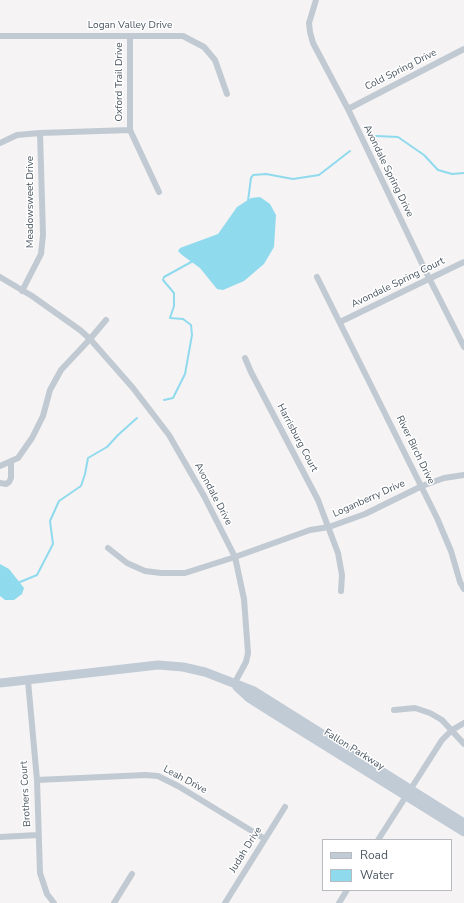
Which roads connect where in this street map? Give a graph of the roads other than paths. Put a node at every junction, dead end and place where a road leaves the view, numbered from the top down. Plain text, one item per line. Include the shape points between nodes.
1 (316, 0) edge
2 (0, 36) edge
3 (130, 36) junction
4 (464, 50) edge
5 (227, 94) dead end
6 (348, 109) junction
7 (130, 130) junction
8 (40, 133) junction
9 (0, 143) edge
10 (159, 192) dead end
11 (464, 262) edge
12 (0, 277) edge
13 (317, 277) dead end
14 (429, 279) junction
15 (22, 291) junction
16 (106, 320) dead end
17 (340, 322) junction
18 (90, 339) junction
19 (464, 347) edge
20 (245, 358) dead end
21 (11, 462) junction
22 (0, 466) edge
23 (464, 475) edge
24 (0, 483) edge
25 (422, 486) junction
26 (329, 528) junction
27 (108, 548) dead end
28 (235, 557) junction
29 (464, 589) edge
30 (341, 591) dead end
31 (28, 681) junction
32 (0, 683) edge
33 (234, 684) junction
34 (394, 710) dead end
35 (464, 723) edge
36 (452, 730) junction
37 (464, 744) edge
38 (37, 780) junction
39 (408, 793) junction
40 (285, 807) dead end
41 (464, 823) edge
42 (464, 832) edge
43 (38, 834) junction
44 (0, 837) edge
45 (265, 839) junction
46 (379, 839) edge
47 (132, 874) dead end
48 (346, 891) edge
49 (54, 903) edge
50 (114, 903) edge
51 (225, 903) edge
52 (339, 903) edge

1 - 6 street, Avondale Spring Drive via 310,16 310,32 318,54
2 - 3 street, Logan Valley Drive
3 - 5 street, Logan Valley Drive via 182,36 204,47 215,60
3 - 7 street, Oxford Trail Drive
4 - 6 street, Cold Spring Drive
6 - 14 street, Avondale Spring Drive
7 - 8 street
7 - 10 street, Oxford Trail Drive
8 - 9 street via 17,135
8 - 15 street, Meadowsweet Drive via 43,235 41,254
11 - 14 street, Avondale Spring Court
12 - 15 street, Avondale Drive
13 - 17 street, River Birch Drive
14 - 17 street, Avondale Spring Court
14 - 19 street, Avondale Spring Drive
15 - 18 street, Avondale Drive
16 - 18 street
17 - 25 street, River Birch Drive
18 - 21 street via 61,370 50,390 43,416 32,438 18,458
18 - 28 street, Avondale Drive via 133,388 169,435
20 - 26 street, Harrisburg Court via 318,500
21 - 22 street
21 - 24 street via 12,478 6,484
23 - 25 street, Loganberry Drive via 444,478
25 - 26 street, Loganberry Drive
25 - 29 street, River Birch Drive via 451,551
26 - 28 street, Loganberry Drive via 310,530
26 - 30 street, Harrisburg Court via 338,553 342,575
27 - 28 street, Loganberry Drive via 127,563 145,571 161,573 185,573
28 - 33 street, Avondale Drive via 244,599 248,653
31 - 32 street, Fallon Parkway
31 - 33 street, Fallon Parkway via 158,665 205,672
31 - 38 street, Brothers Court
33 - 39 street, Fallon Parkway via 249,698
34 - 36 street via 415,708 430,713
35 - 36 street
36 - 37 street
36 - 39 street via 442,740
38 - 43 street, Brothers Court
38 - 45 street, Leah Drive via 158,776
39 - 41 street, Fallon Parkway
39 - 42 street, Fallon Parkway
39 - 46 street
40 - 45 street, Judah Drive
43 - 44 street
43 - 49 street, Brothers Court via 40,873 47,894
45 - 51 street, Judah Drive
47 - 50 street
48 - 52 street

